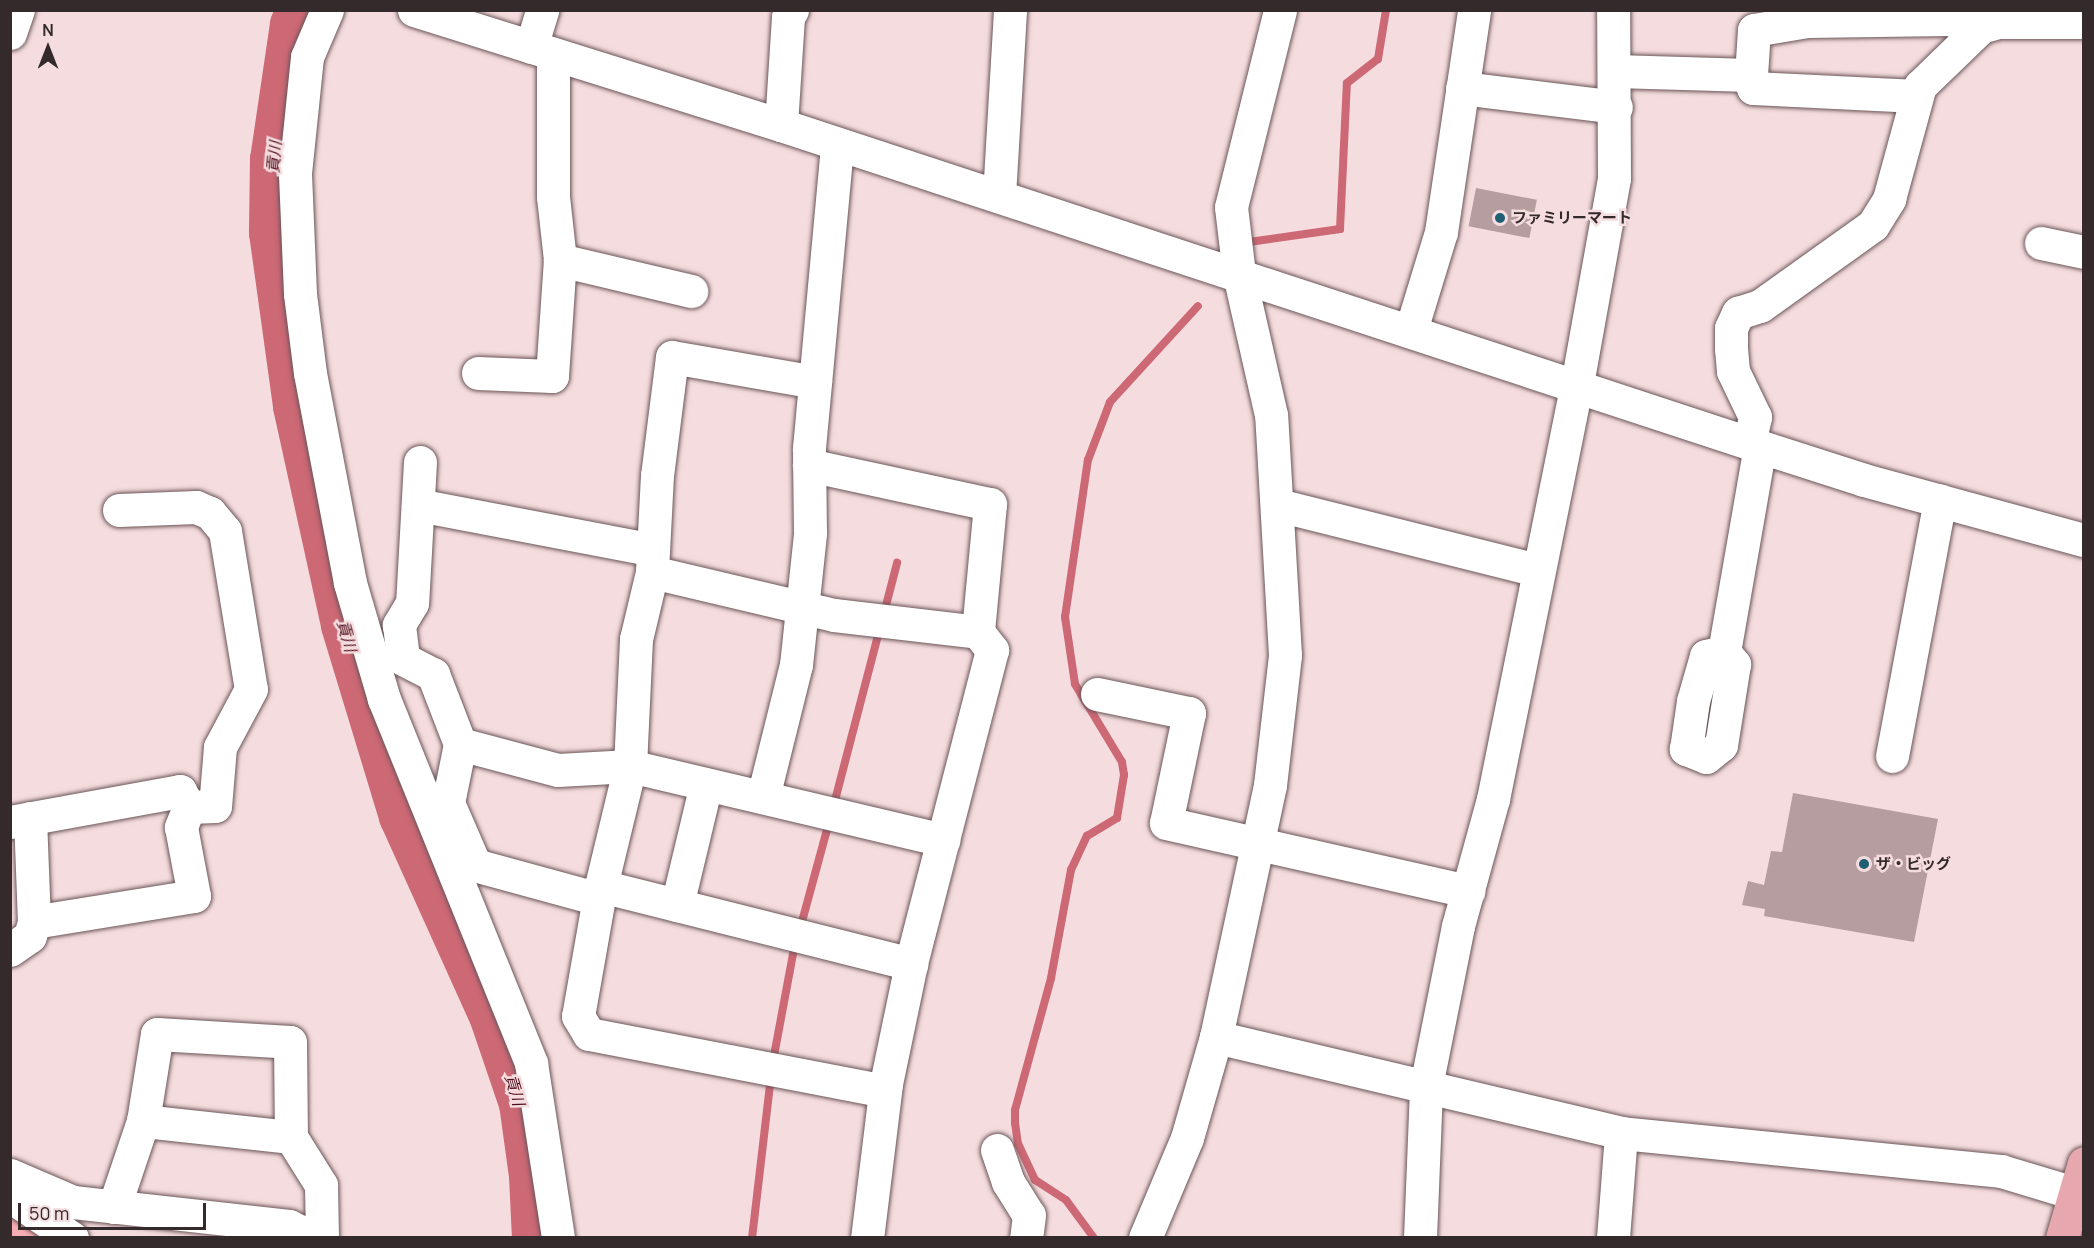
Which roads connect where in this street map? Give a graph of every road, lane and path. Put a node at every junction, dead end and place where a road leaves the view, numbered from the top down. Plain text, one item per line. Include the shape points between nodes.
1 (18, 10) edge
2 (327, 10) edge
3 (414, 10) edge
4 (542, 10) edge
5 (792, 10) edge
6 (1010, 10) edge
7 (1280, 10) edge
8 (1474, 10) edge
9 (1613, 10) edge
10 (1987, 21) edge
11 (2084, 22) edge
12 (10, 33) edge
13 (542, 50) junction
14 (1615, 71) junction
15 (1751, 75) junction
16 (1462, 88) junction
17 (1917, 96) junction
18 (1616, 107) junction
19 (782, 125) junction
20 (837, 144) junction
21 (999, 196) junction
22 (2041, 243) dead end
23 (2084, 252) edge
24 (560, 260) junction
25 (1239, 274) junction
26 (691, 291) dead end
27 (1411, 330) junction
28 (478, 374) dead end
29 (815, 382) junction
30 (1577, 384) junction
31 (1754, 445) junction
32 (420, 462) dead end
33 (809, 465) junction
34 (1940, 500) junction
35 (418, 505) junction
36 (1278, 506) junction
37 (119, 510) dead end
38 (2084, 540) edge
39 (652, 561) junction
40 (1537, 570) junction
41 (802, 607) junction
42 (978, 632) junction
43 (1724, 652) dead end
44 (1097, 694) dead end
45 (460, 744) junction
46 (1892, 756) dead end
47 (630, 766) junction
48 (706, 784) junction
49 (763, 797) junction
50 (189, 807) junction
51 (20, 820) edge
52 (943, 840) junction
53 (1257, 846) junction
54 (1468, 891) junction
55 (600, 892) junction
56 (677, 905) junction
57 (34, 922) junction
58 (10, 950) edge
59 (910, 964) junction
60 (1216, 1037) junction
61 (1426, 1086) junction
62 (885, 1091) junction
63 (143, 1121) junction
64 (1621, 1133) junction
65 (291, 1137) junction
66 (998, 1150) dead end
67 (10, 1175) edge
68 (2081, 1184) edge
69 (10, 1196) edge
70 (114, 1207) junction
71 (72, 1238) edge
72 (314, 1238) edge
73 (322, 1238) edge
74 (558, 1238) edge
75 (867, 1238) edge
76 (1026, 1238) edge
77 (1145, 1238) edge
78 (1420, 1238) edge
79 (1613, 1238) edge
80 (2062, 1238) edge

1 - 12 street
2 - 74 street via 306,57 295,174 300,294 310,374 364,638 388,709 531,1063
3 - 13 street
4 - 13 street
5 - 19 street via 788,18
6 - 21 street
7 - 25 street via 1231,207
8 - 16 street
9 - 14 street
10 - 11 street
10 - 15 street via 1807,21 1754,30
10 - 17 street via 1932,72
13 - 19 street
13 - 24 street
14 - 15 street
14 - 18 street
15 - 17 street via 1753,88
16 - 18 street
16 - 27 street via 1441,232
17 - 31 street via 1889,199 1873,225 1760,306 1738,313 1731,328 1733,370 1755,417
18 - 30 street via 1614,178
19 - 20 street
20 - 21 street
20 - 29 street
21 - 25 street
22 - 23 street
24 - 26 street
24 - 28 street via 552,376
25 - 27 street
25 - 36 street via 1271,415
27 - 30 street
29 - 33 street
29 - 39 street via 672,357 657,475
30 - 31 street
30 - 40 street
31 - 34 street
31 - 43 street
32 - 35 street
33 - 41 street via 810,533
33 - 42 street via 990,504
34 - 38 street
34 - 46 street
35 - 39 street
35 - 45 street via 412,603 399,625 403,659 433,674
36 - 40 street
36 - 53 street via 1285,655 1270,785
37 - 50 street via 196,507 210,513 225,531 251,689 220,747 215,807
39 - 41 street
39 - 47 street via 636,639
40 - 54 street via 1494,799
41 - 42 street
41 - 49 street via 796,664
42 - 52 street via 992,650
44 - 53 street via 1189,713 1166,823
45 - 47 street via 558,770
45 - 55 street via 448,803 475,865
47 - 48 street
47 - 55 street
48 - 49 street
48 - 56 street
49 - 52 street
50 - 51 street via 180,791
50 - 57 street via 182,827 194,896
51 - 57 street
52 - 59 street
53 - 54 street
53 - 60 street
54 - 61 street
55 - 56 street
55 - 62 street via 578,1016 590,1034
56 - 59 street
57 - 58 street via 30,936
59 - 62 street
60 - 61 street
60 - 77 street via 1187,1138
61 - 64 street
61 - 78 street
62 - 75 street
63 - 65 street
63 - 65 street via 157,1034 290,1042
63 - 70 street
64 - 68 street via 2001,1171
64 - 79 street
65 - 73 street via 321,1185
66 - 76 street via 1008,1182 1029,1215
67 - 70 street via 74,1202
68 - 80 main road
69 - 71 street
70 - 72 street via 289,1226

